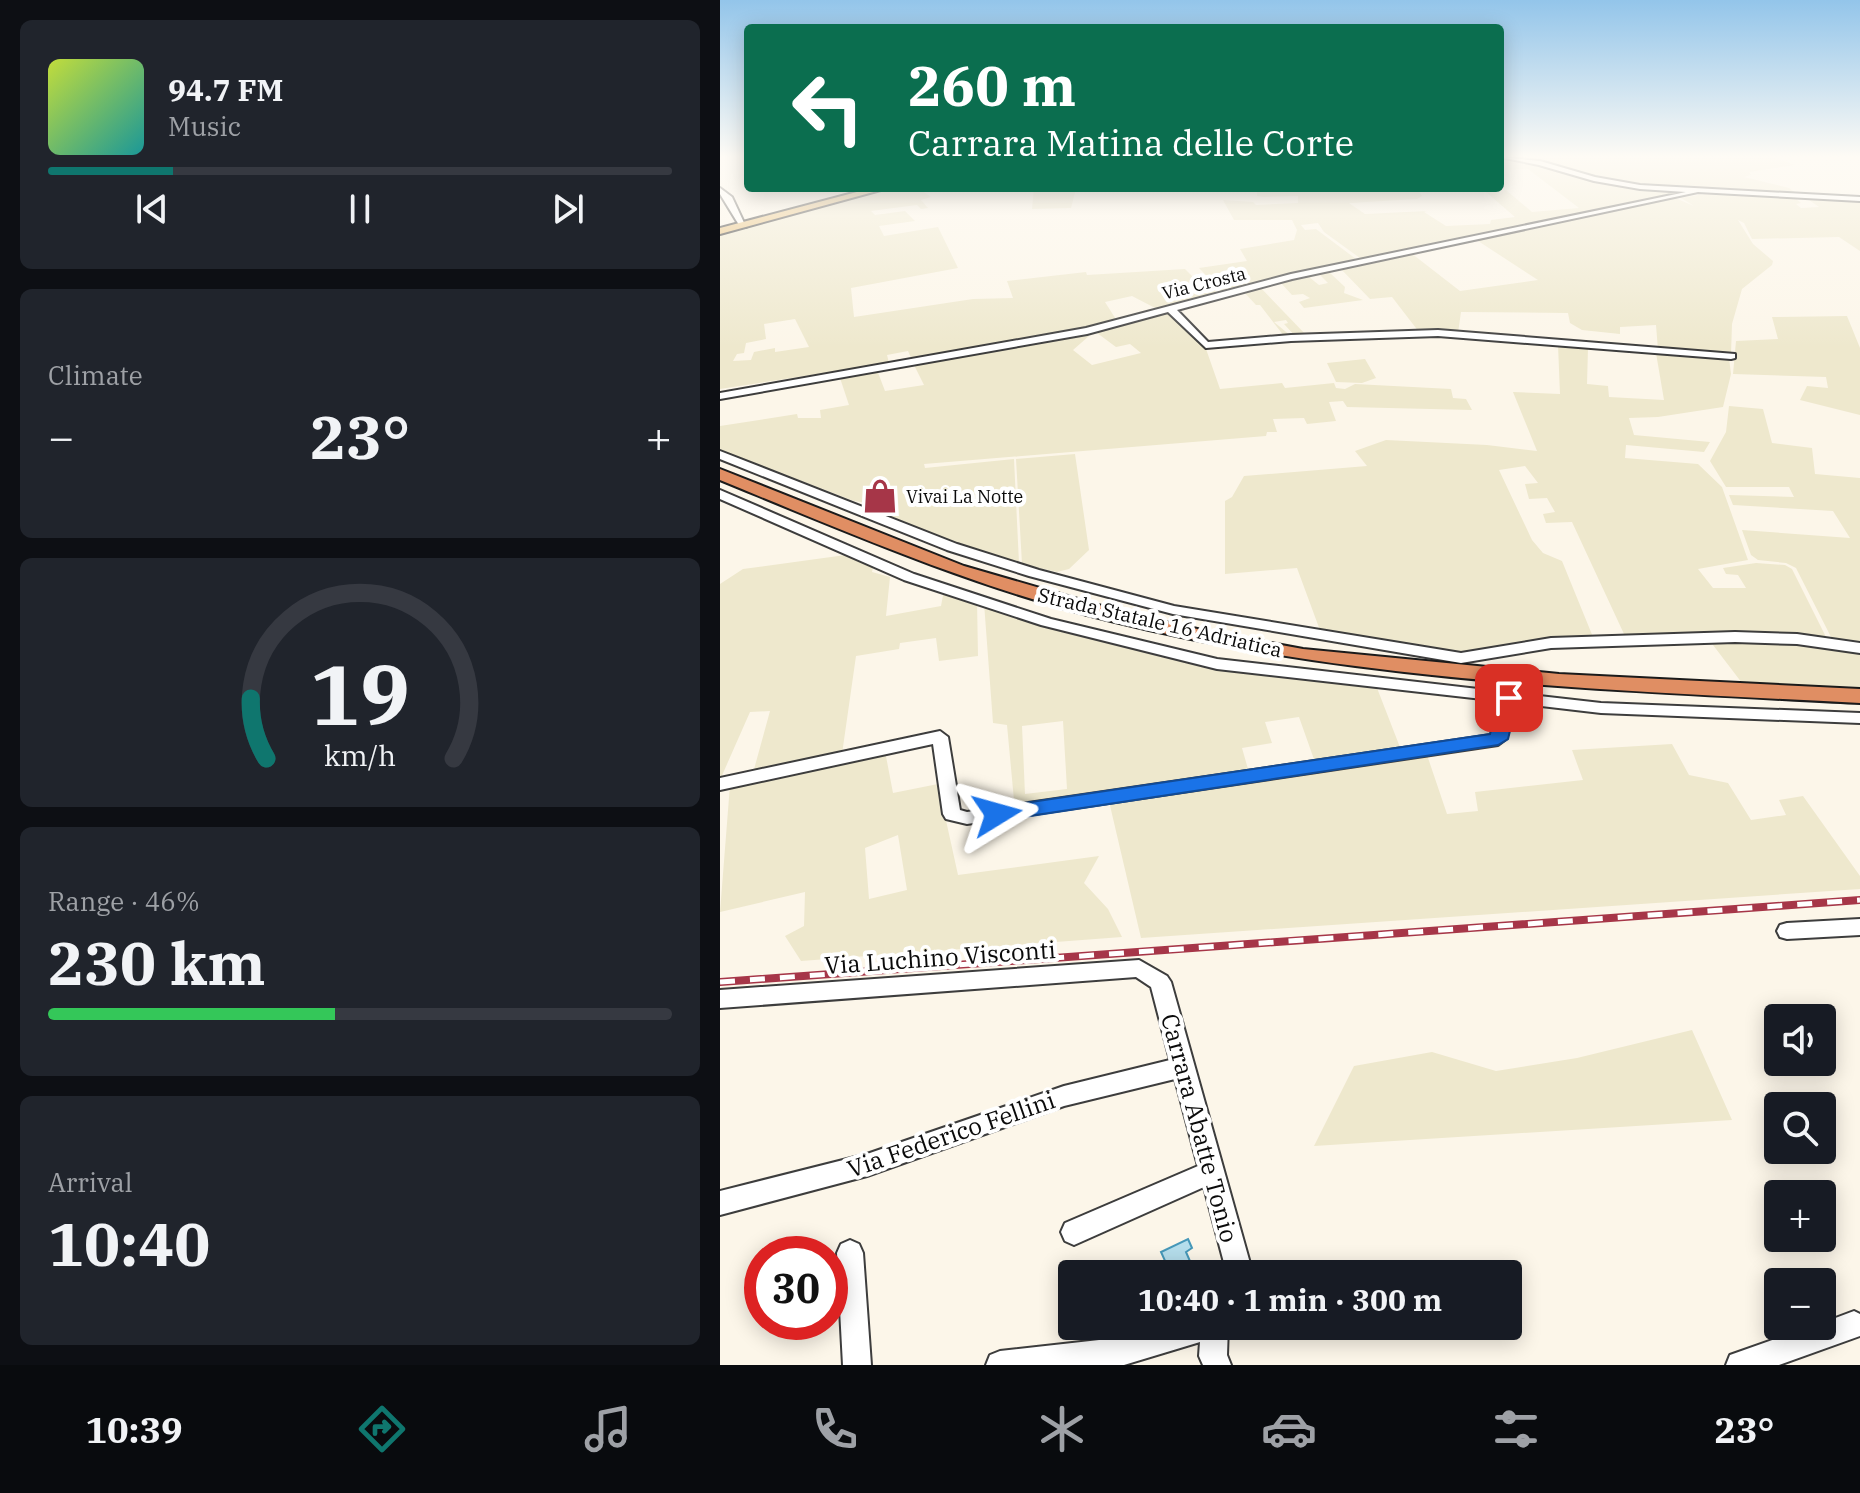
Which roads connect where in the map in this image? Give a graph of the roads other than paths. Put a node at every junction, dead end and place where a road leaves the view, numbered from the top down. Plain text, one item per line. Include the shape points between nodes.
1 (741, 221) edge
2 (759, 221) edge
3 (1558, 221) edge
4 (743, 225) junction
5 (720, 231) edge
6 (1169, 308) junction
7 (1731, 356) dead end
8 (760, 387) junction
9 (720, 389) edge
10 (720, 396) edge
11 (720, 455) edge
12 (720, 474) edge
13 (720, 487) edge
14 (720, 494) edge
15 (1860, 648) edge
16 (1860, 696) edge
17 (1509, 698) junction
18 (1860, 706) edge
19 (1860, 718) edge
20 (720, 784) edge
21 (1860, 927) edge
22 (1787, 931) dead end
23 (1160, 982) joint
24 (720, 999) edge
25 (1183, 1067) junction
26 (1213, 1171) junction
27 (720, 1203) edge
28 (1074, 1232) dead end
29 (850, 1253) dead end
30 (1236, 1260) edge
31 (1854, 1325) dead end
32 (1165, 1340) edge
33 (1214, 1340) edge
34 (857, 1365) edge
35 (1000, 1365) edge
36 (1217, 1365) edge
37 (1740, 1365) edge

1 - 4 street
2 - 4 main road
3 - 6 street, Via Crosta
4 - 5 main road
6 - 7 street via 1206,345 1438,333
6 - 8 street, Via Crosta via 1046,338
8 - 9 street
8 - 10 street, Via Crosta
11 - 15 street via 965,551 1075,586 1217,617 1461,658 1551,643 1735,637
12 - 16 highway, Strada Statale 16 Adriatica via 957,570 1206,637 1303,655 1559,681
13 - 18 highway, Strada Statale 16 Adriatica via 965,588 1181,646 1292,667 1553,690
14 - 17 street via 909,577 1046,622 1217,664
17 - 19 street via 1601,708
17 - 20 street via 1498,739 967,818 952,814 940,737
21 - 22 street
23 - 24 street, Via Luchino Visconti via 1139,968
23 - 25 street, Carrara Abatte Tonio
25 - 26 street, Carrara Abatte Tonio
25 - 27 street, Via Federico Fellini via 1064,1096 867,1165
26 - 28 street
26 - 30 street, Carrara Abatte Tonio
29 - 34 street
31 - 37 street
32 - 35 street via 1135,1350
33 - 36 street

